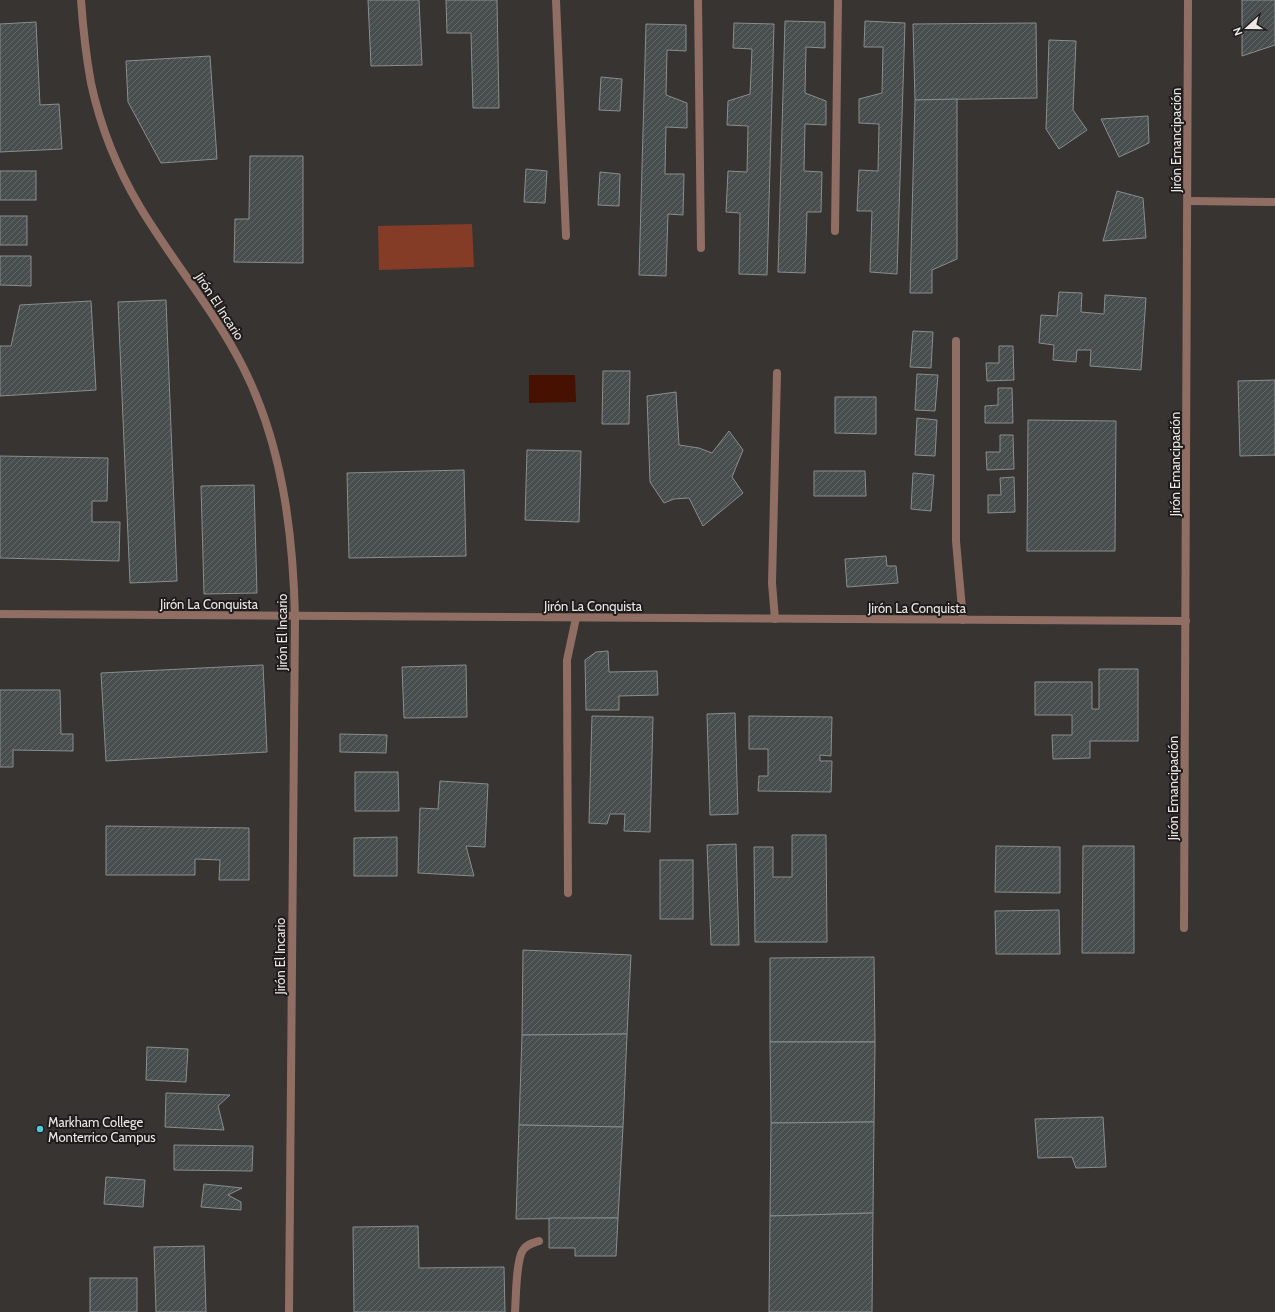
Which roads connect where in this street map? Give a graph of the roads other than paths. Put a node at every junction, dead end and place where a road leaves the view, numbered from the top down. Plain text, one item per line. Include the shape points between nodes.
1 (81, 0) edge
2 (556, 0) edge
3 (698, 0) edge
4 (838, 0) edge
5 (1188, 0) edge
6 (1188, 201) junction
7 (1275, 202) edge
8 (835, 231) dead end
9 (566, 236) dead end
10 (701, 248) dead end
11 (956, 342) dead end
12 (777, 373) dead end
13 (0, 614) edge
14 (295, 617) junction
15 (576, 618) junction
16 (775, 619) junction
17 (963, 620) junction
18 (1186, 621) junction
19 (568, 893) dead end
20 (1184, 928) dead end
21 (539, 1241) dead end
22 (289, 1312) edge
23 (515, 1312) edge

1 - 14 street, Jirón El Incario via 92,84 100,114 121,170 160,238 227,336 259,402 273,445 289,522
2 - 9 street
3 - 10 street
4 - 8 street
5 - 6 street, Jirón Emancipación
6 - 7 street
6 - 18 street, Jirón Emancipación
11 - 17 street via 956,541
12 - 16 street via 772,583
13 - 14 street, Jirón La Conquista
14 - 15 street, Jirón La Conquista
14 - 22 street, Jirón El Incario
15 - 16 street, Jirón La Conquista
15 - 19 street via 567,660
16 - 17 street, Jirón La Conquista
17 - 18 street, Jirón La Conquista
18 - 20 street, Jirón Emancipación
21 - 23 street via 522,1250 518,1267

